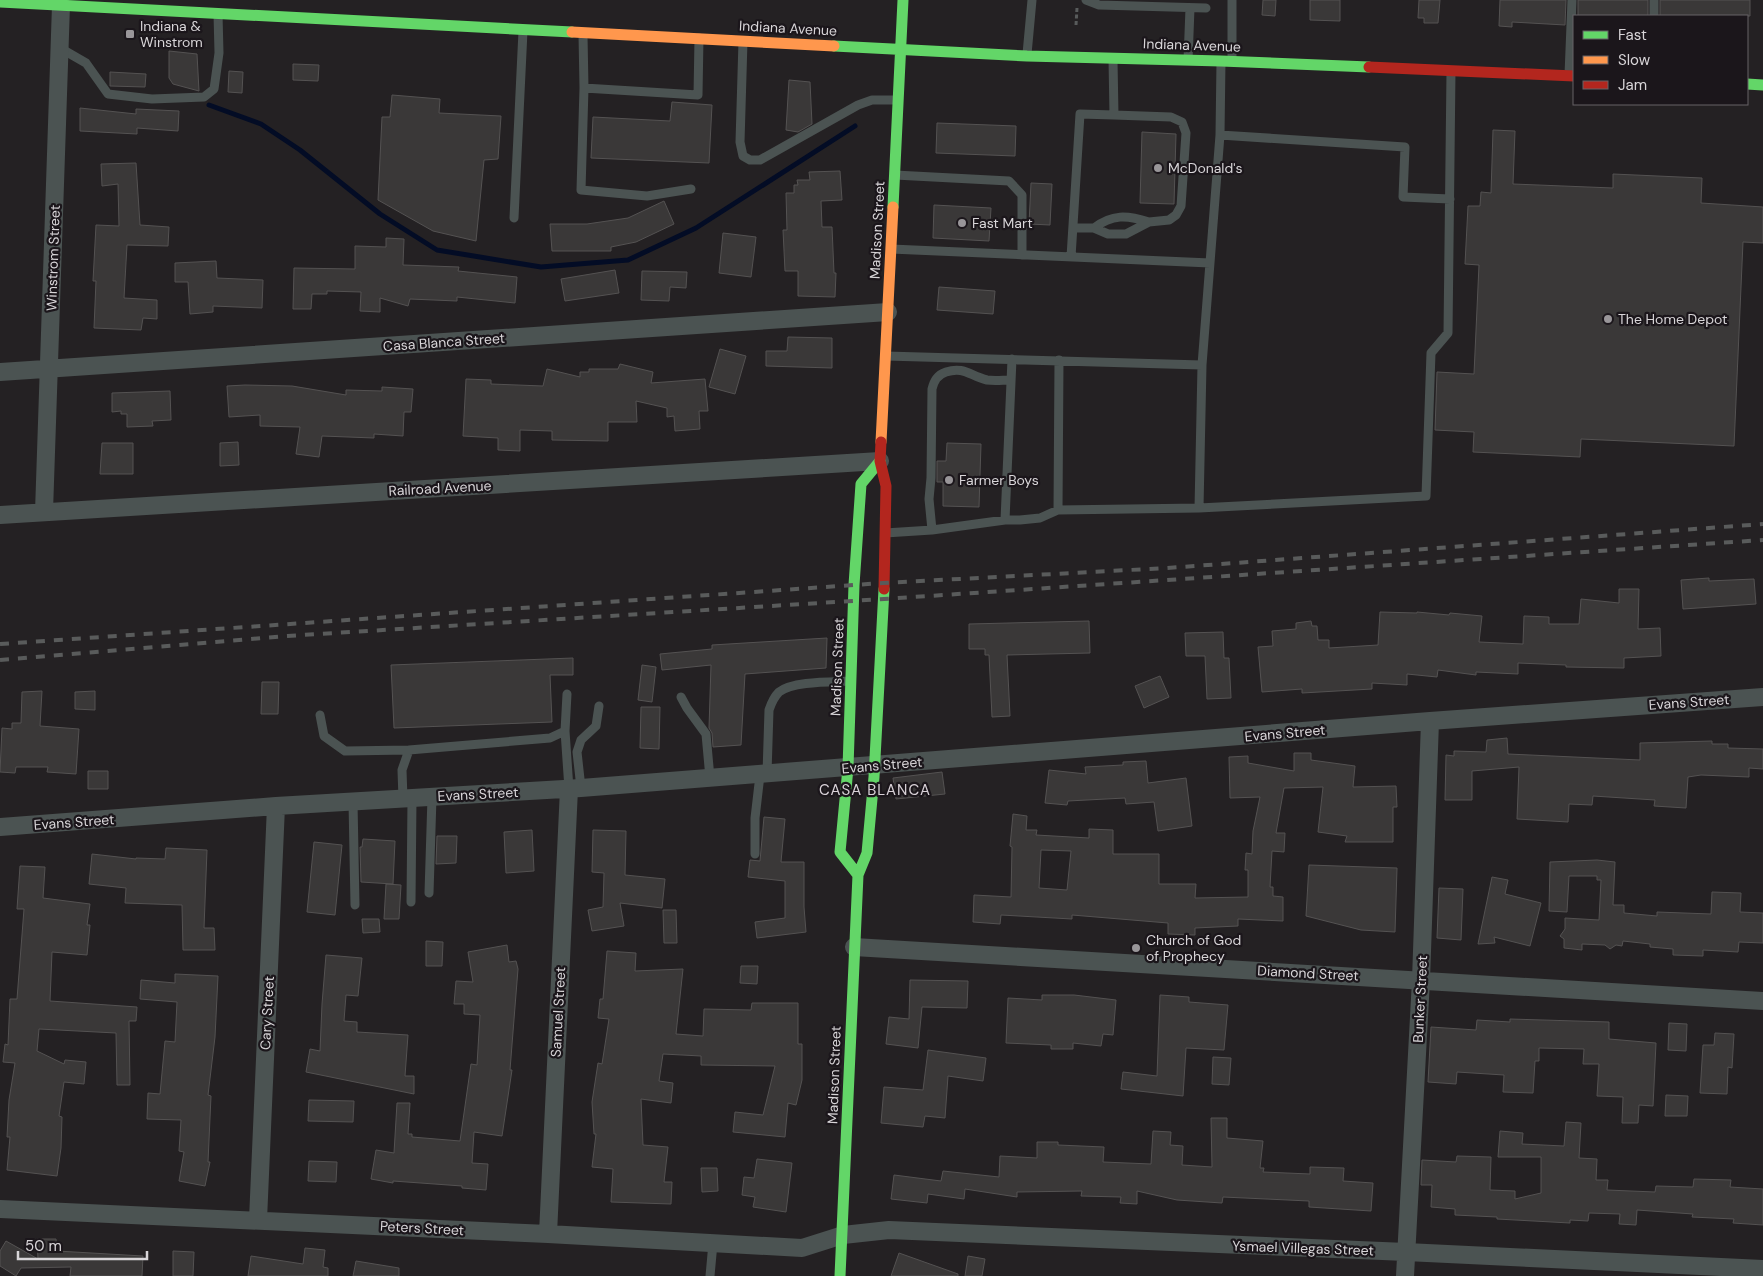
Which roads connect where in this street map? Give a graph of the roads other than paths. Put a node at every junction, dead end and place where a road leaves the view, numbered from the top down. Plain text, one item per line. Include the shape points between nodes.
1 (903, 0) edge
2 (1032, 0) edge
3 (1087, 0) edge
4 (1232, 0) edge
5 (1238, 0) edge
6 (1572, 0) edge
7 (1654, 0) edge
8 (0, 2) edge
9 (50, 3) edge
10 (156, 5) edge
11 (1190, 8) junction
12 (1206, 8) dead end
13 (218, 13) junction
14 (1654, 15) edge
15 (1233, 24) junction
16 (523, 29) junction
17 (583, 32) junction
18 (699, 38) junction
19 (743, 41) junction
20 (60, 48) junction
21 (901, 49) junction
22 (1027, 56) junction
23 (1113, 57) junction
24 (1188, 60) junction
25 (1227, 61) junction
26 (1452, 70) junction
27 (1571, 74) edge
28 (1748, 84) edge
29 (1763, 85) edge
30 (584, 88) junction
31 (899, 100) junction
32 (1114, 115) junction
33 (1220, 135) junction
34 (895, 175) junction
35 (690, 189) dead end
36 (1450, 199) junction
37 (514, 218) dead end
38 (1148, 222) junction
39 (1074, 228) junction
40 (1094, 228) junction
41 (891, 249) junction
42 (1022, 254) junction
43 (1071, 257) junction
44 (1210, 262) junction
45 (888, 312) junction
46 (886, 356) junction
47 (1012, 359) junction
48 (1059, 360) junction
49 (1202, 365) junction
50 (48, 369) junction
51 (0, 372) edge
52 (1011, 380) junction
53 (880, 461) junction
54 (1198, 508) junction
55 (1058, 510) junction
56 (44, 512) junction
57 (0, 515) edge
58 (1005, 520) junction
59 (932, 530) junction
60 (885, 533) junction
61 (850, 681) junction
62 (567, 694) dead end
63 (681, 697) dead end
64 (1763, 697) edge
65 (599, 706) dead end
66 (320, 715) dead end
67 (1430, 721) junction
68 (565, 731) junction
69 (409, 750) junction
70 (875, 765) junction
71 (848, 768) junction
72 (763, 774) junction
73 (710, 778) junction
74 (575, 789) junction
75 (432, 797) junction
76 (408, 799) junction
77 (353, 802) junction
78 (276, 806) junction
79 (0, 827) edge
80 (755, 854) dead end
81 (858, 875) junction
82 (429, 893) dead end
83 (411, 902) dead end
84 (355, 905) dead end
85 (854, 947) junction
86 (1421, 980) junction
87 (1763, 1001) edge
88 (0, 1209) edge
89 (258, 1220) junction
90 (548, 1234) junction
91 (843, 1235) junction
92 (713, 1243) junction
93 (1406, 1252) junction
94 (1763, 1269) edge
95 (710, 1276) edge
96 (840, 1276) edge
97 (1405, 1276) edge

1 - 21 street, Madison Street
2 - 22 lane
3 - 11 lane via 1099,5
4 - 15 lane
5 - 15 lane
6 - 27 lane
7 - 14 lane
8 - 9 street, Indiana Avenue
9 - 10 street, Indiana Avenue
9 - 20 street, Winstrom Street
10 - 13 street, Indiana Avenue
11 - 12 lane
11 - 24 lane
13 - 16 street, Indiana Avenue
13 - 20 lane via 219,53 214,89 204,97 152,99 108,94 86,63
15 - 25 lane
16 - 17 street, Indiana Avenue
16 - 37 lane
17 - 18 street, Indiana Avenue
17 - 30 lane
18 - 19 street, Indiana Avenue
18 - 30 lane via 698,95
19 - 21 street, Indiana Avenue
19 - 31 lane via 740,142 743,156 750,160 760,160 858,105 872,100
20 - 50 street, Winstrom Street
21 - 22 street, Indiana Avenue
21 - 31 street, Madison Street
22 - 23 street, Indiana Avenue
23 - 24 street, Indiana Avenue
23 - 32 lane
24 - 25 street, Indiana Avenue
25 - 26 street, Indiana Avenue
25 - 33 lane
26 - 27 street, Indiana Avenue
26 - 36 lane
28 - 29 street
30 - 35 lane via 580,190 647,196
31 - 34 street, Madison Street
32 - 38 lane via 1171,117 1182,122 1186,133 1181,206 1170,220
32 - 39 lane via 1080,114
33 - 36 lane via 1405,147 1403,197
33 - 44 lane
34 - 41 street, Madison Street
34 - 42 lane via 1009,181 1022,195
36 - 54 lane via 1448,333 1430,353 1426,496
38 - 40 lane via 1112,217
38 - 40 lane via 1121,235
39 - 40 lane
39 - 43 lane
41 - 42 lane
41 - 45 street, Madison Street
42 - 43 lane
43 - 44 lane
44 - 49 lane
45 - 46 street, Madison Street
45 - 50 street, Casa Blanca Street
46 - 47 lane
46 - 53 street, Madison Street
47 - 48 lane
47 - 52 lane
48 - 49 lane
48 - 55 lane
49 - 54 lane
50 - 51 street, Casa Blanca Street
50 - 56 street, Winstrom Street
52 - 58 lane
52 - 59 lane via 989,380 955,369 941,374 934,381 929,499
53 - 56 street, Railroad Avenue
53 - 60 street, Madison Street via 886,486
53 - 61 street, Madison Street via 861,484
54 - 55 lane
55 - 58 lane via 1040,518
56 - 57 street, Railroad Avenue
58 - 59 lane
59 - 60 lane
60 - 70 street, Madison Street
61 - 71 street, Madison Street
61 - 72 lane via 791,686 779,692 768,710
62 - 68 lane
63 - 73 lane via 706,734
64 - 67 street, Evans Street
65 - 74 lane via 596,726 581,740 577,752
66 - 69 lane via 324,736 345,751
67 - 70 street, Evans Street
67 - 86 street, Bunker Street
68 - 69 lane via 550,738
68 - 74 lane
69 - 76 lane via 402,770
70 - 71 street, Evans Street
70 - 81 street, Madison Street via 867,853
71 - 72 street, Evans Street
71 - 81 street, Madison Street via 840,852
72 - 73 street, Evans Street
72 - 80 lane via 755,818
73 - 74 street, Evans Street
74 - 75 street, Evans Street
74 - 90 street, Samuel Street
75 - 76 street, Evans Street
75 - 82 lane
76 - 77 street, Evans Street
76 - 83 lane
77 - 78 street, Evans Street
77 - 84 lane
78 - 79 street, Evans Street
78 - 89 street, Cary Street
81 - 85 street, Madison Street
85 - 86 street, Diamond Street
85 - 91 street, Madison Street
86 - 87 street, Diamond Street
86 - 93 street, Bunker Street
88 - 89 street, Peters Street
89 - 90 street, Peters Street
90 - 92 street, Peters Street
91 - 92 street, Peters Street via 802,1248
91 - 93 street, Ysmael Villegas Street via 889,1230
91 - 96 street, Madison Street
92 - 95 lane
93 - 94 street, Ysmael Villegas Street
93 - 97 street, Bunker Street

